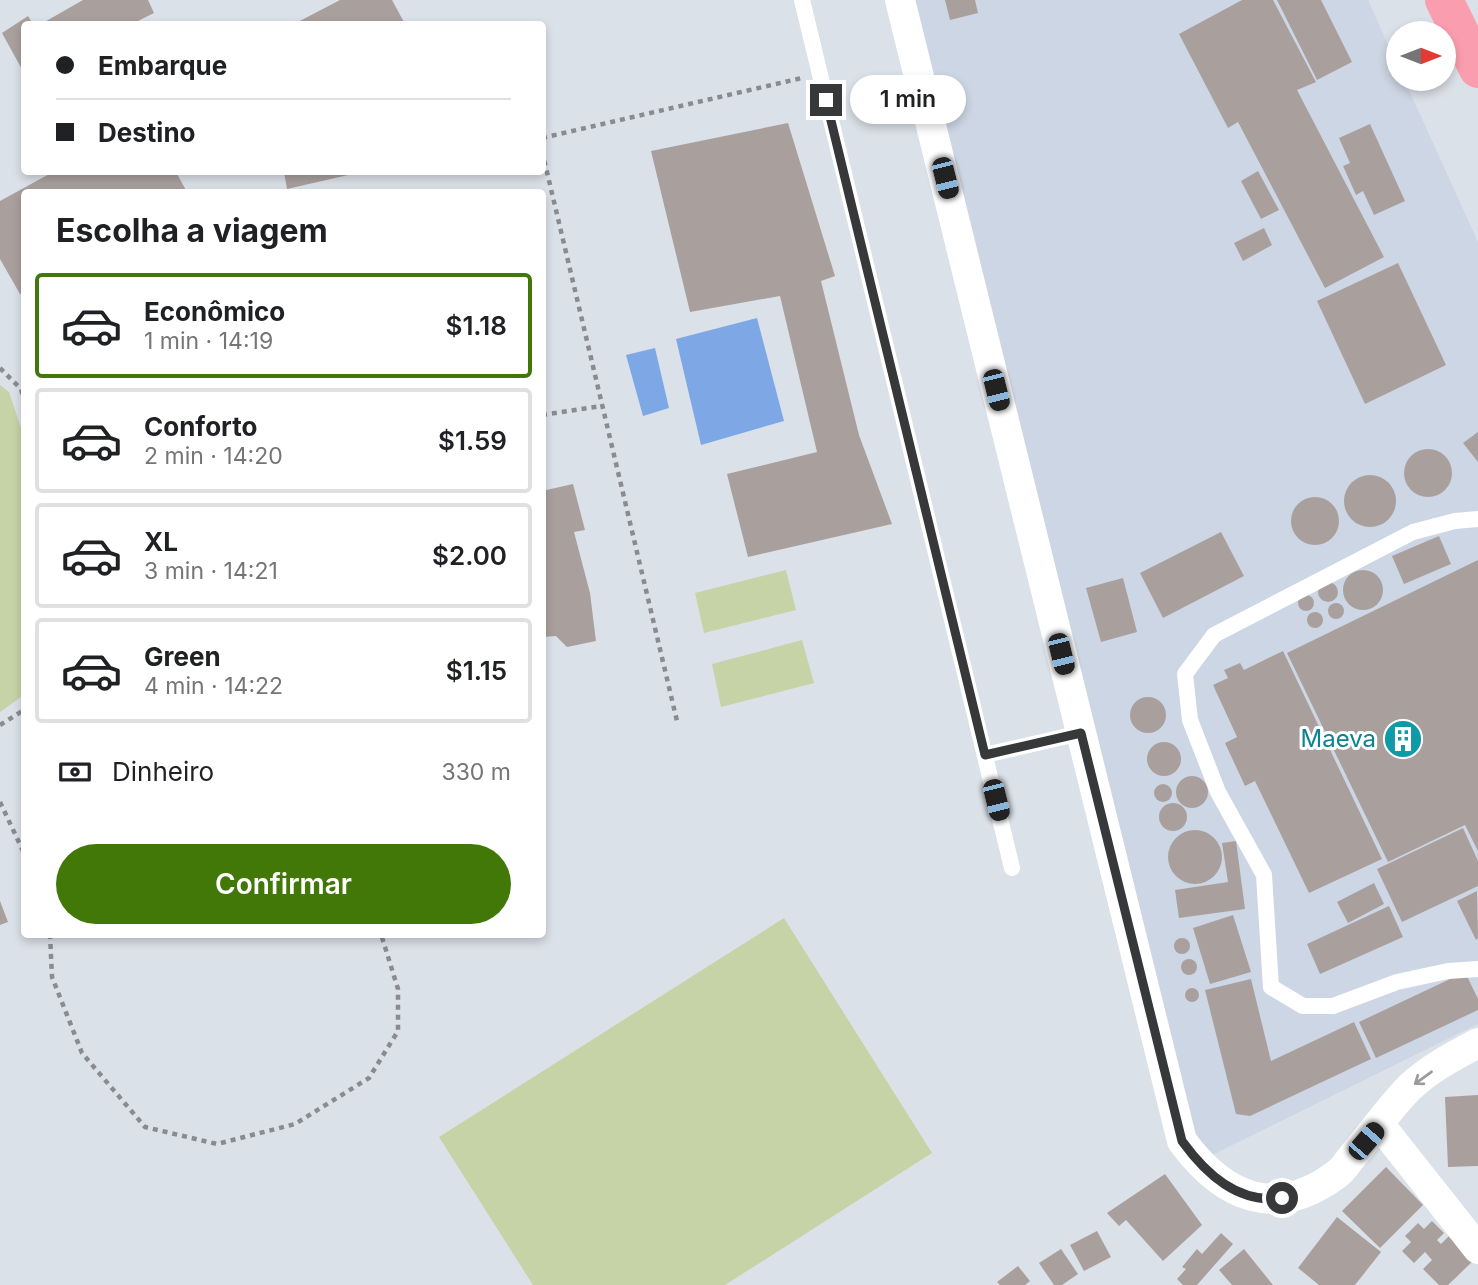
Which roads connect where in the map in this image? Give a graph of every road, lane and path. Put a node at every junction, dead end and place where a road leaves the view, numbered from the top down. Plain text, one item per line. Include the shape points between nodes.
1 (802, 0) edge
2 (900, 0) edge
3 (1444, 0) edge
4 (1478, 69) edge
5 (820, 74) junction
6 (546, 137) edge
7 (546, 168) edge
8 (0, 368) edge
9 (21, 390) edge
10 (603, 406) junction
11 (546, 414) edge
12 (1478, 519) edge
13 (21, 712) edge
14 (677, 720) dead end
15 (0, 724) edge
16 (1081, 733) junction
17 (985, 755) junction
18 (0, 802) edge
19 (21, 847) edge
20 (1013, 868) dead end
21 (50, 938) edge
22 (382, 938) edge
23 (1478, 969) edge
24 (1478, 1043) edge
25 (1380, 1125) junction
26 (1478, 1249) edge

1 - 5 lane
2 - 16 street
3 - 4 highway
5 - 6 path
5 - 17 lane
7 - 10 path
8 - 9 path
10 - 11 path
10 - 14 path
12 - 23 lane via 1413,532 1214,635 1185,674 1190,720 1213,780 1264,875 1271,987 1303,1006 1333,1006 1397,982
13 - 15 path
16 - 17 lane
16 - 25 street via 1182,1141 1199,1165 1229,1188 1265,1200 1299,1195 1338,1173
17 - 20 lane
18 - 19 path
21 - 22 path via 52,977 82,1053 145,1127 217,1144 295,1125 369,1078 398,1031 398,989
24 -> 25 street via 1410,1087
25 - 26 street

